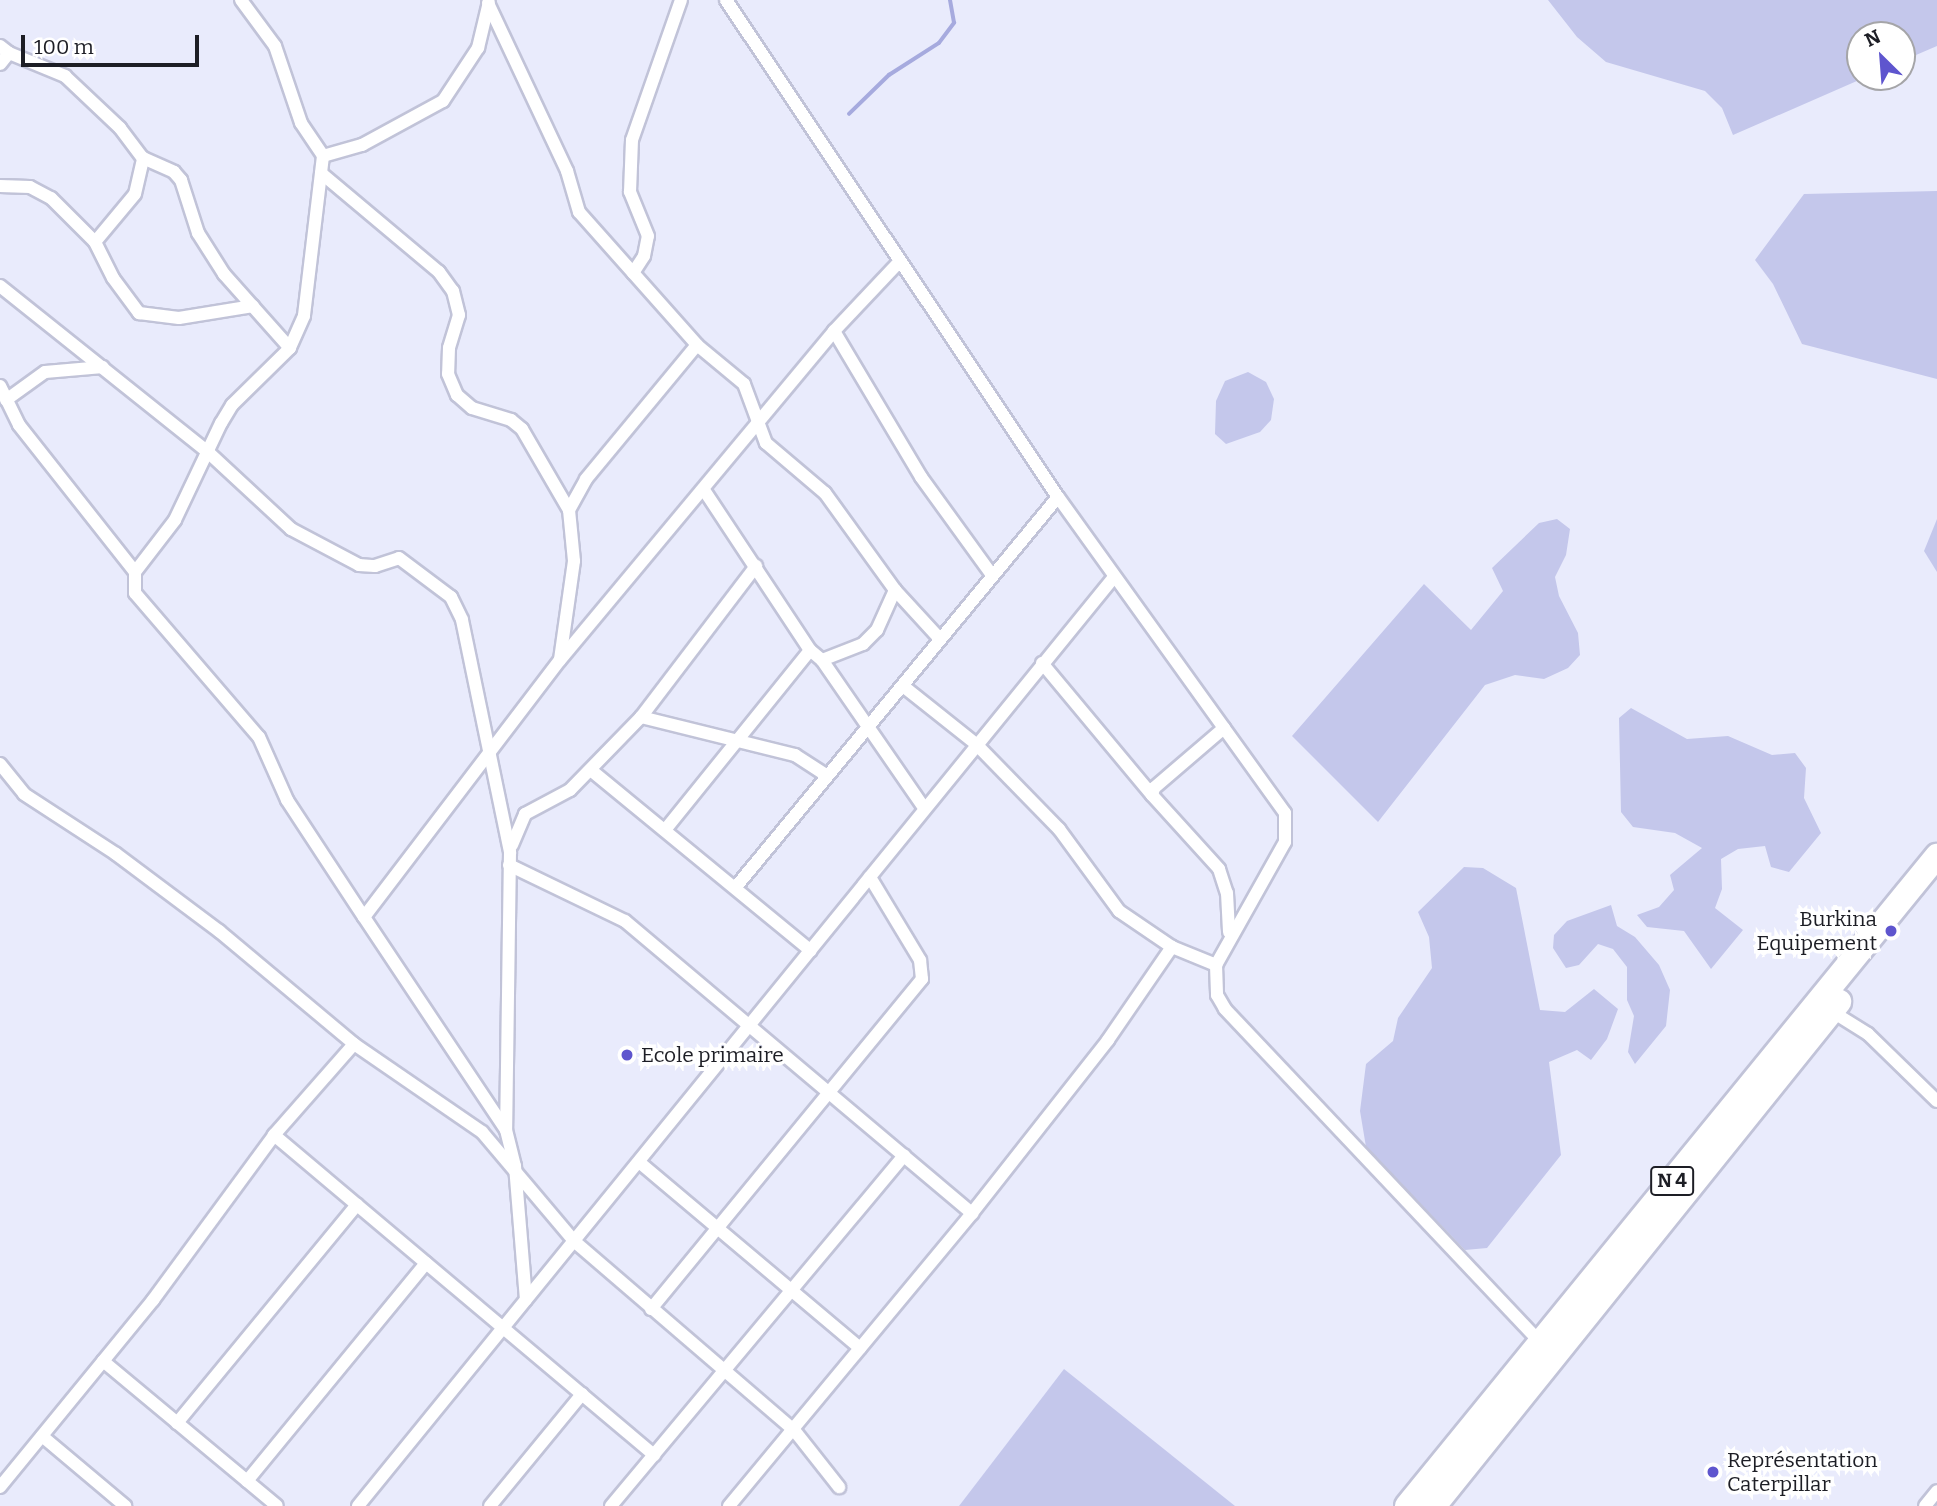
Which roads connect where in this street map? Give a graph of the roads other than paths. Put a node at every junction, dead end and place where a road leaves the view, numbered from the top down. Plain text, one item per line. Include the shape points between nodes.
1 (241, 0) edge
2 (681, 0) edge
3 (726, 0) edge
4 (489, 1) edge
5 (5, 50) edge
6 (0, 64) edge
7 (323, 156) junction
8 (143, 158) junction
9 (321, 173) junction
10 (0, 186) edge
11 (95, 242) junction
12 (900, 261) junction
13 (633, 273) junction
14 (0, 286) edge
15 (253, 306) junction
16 (834, 331) junction
17 (697, 345) junction
18 (290, 348) junction
19 (103, 367) junction
20 (0, 386) edge
21 (6, 400) junction
22 (758, 425) junction
23 (209, 453) junction
24 (704, 490) junction
25 (1058, 496) junction
26 (569, 510) junction
27 (756, 566) junction
28 (135, 572) junction
29 (992, 575) junction
30 (1114, 577) junction
31 (895, 590) junction
32 (939, 638) junction
33 (810, 650) junction
34 (560, 660) junction
35 (821, 660) junction
36 (1042, 663) junction
37 (902, 686) junction
38 (641, 717) junction
39 (866, 725) junction
40 (1224, 728) junction
41 (735, 743) junction
42 (976, 744) junction
43 (488, 756) junction
44 (0, 764) edge
45 (592, 771) junction
46 (826, 775) junction
47 (5, 778) edge
48 (1152, 795) junction
49 (924, 808) junction
50 (665, 830) junction
51 (1937, 856) edge
52 (510, 859) junction
53 (870, 877) junction
54 (1937, 881) edge
55 (734, 888) junction
56 (364, 917) junction
57 (1228, 936) junction
58 (1172, 947) junction
59 (811, 951) junction
60 (1216, 965) junction
61 (1825, 1007) junction
62 (749, 1026) junction
63 (354, 1044) junction
64 (829, 1092) junction
65 (1937, 1101) edge
66 (506, 1130) junction
67 (274, 1135) junction
68 (904, 1155) junction
69 (639, 1162) junction
70 (515, 1166) junction
71 (357, 1205) junction
72 (972, 1213) junction
73 (718, 1227) junction
74 (574, 1241) junction
75 (426, 1263) junction
76 (792, 1290) junction
77 (526, 1300) junction
78 (651, 1310) junction
79 (503, 1328) junction
80 (1540, 1342) junction
81 (860, 1348) junction
82 (103, 1361) junction
83 (724, 1371) junction
84 (582, 1394) junction
85 (177, 1423) junction
86 (794, 1430) junction
87 (42, 1436) junction
88 (653, 1455) junction
89 (247, 1481) junction
90 (0, 1487) edge
91 (839, 1487) dead end
92 (1937, 1491) edge
93 (116, 1503) edge
94 (277, 1506) edge
95 (358, 1506) edge
96 (490, 1506) edge
97 (611, 1506) edge
98 (729, 1506) edge
99 (1407, 1506) edge
100 (1434, 1506) edge
101 (1925, 1506) edge

1 - 7 street via 275,46 301,123
2 - 13 street via 632,140 630,192 648,236 644,256
3 - 12 street
4 - 7 street via 478,48 443,101 362,145
4 - 13 street via 568,171 575,204
5 - 6 street
5 - 8 street via 72,81
7 - 9 street
8 - 11 street via 135,194
8 - 15 street via 181,180 198,233 224,274
9 - 18 street via 304,316
9 - 26 street via 439,272 453,292 458,316 448,374 457,395 472,408 511,420 522,429
10 - 11 street via 30,187 51,198
11 - 15 street via 119,288 139,313 179,318
12 - 16 street
12 - 25 street
13 - 17 street
14 - 19 street
15 - 18 street
16 - 22 street
16 - 29 street via 921,477
17 - 22 street via 744,384
17 - 26 street via 586,480
18 - 23 street via 232,405
19 - 21 street via 45,372
19 - 23 street
20 - 21 street
21 - 28 street via 36,448
22 - 24 street
22 - 31 street via 774,452 825,492
23 - 28 street via 175,520
23 - 43 street via 291,529 359,565 375,566 399,558 451,597 461,620
24 - 27 street
24 - 34 street
25 - 29 street
25 - 30 street
26 - 34 street via 574,561
27 - 33 street
27 - 38 street
28 - 56 street via 135,593 259,737 287,800
29 - 32 street
30 - 36 street
30 - 40 street
31 - 32 street
31 - 35 street via 870,637
32 - 37 street
33 - 35 street
33 - 41 street
34 - 43 street
35 - 39 street
36 - 42 street
36 - 48 street
37 - 39 street
37 - 42 street
38 - 41 street
38 - 45 street
39 - 46 street
39 - 49 street
40 - 48 street via 1154,788
40 - 57 street via 1274,794 1289,830 1266,879
41 - 46 street via 795,755
41 - 50 street
42 - 49 street
42 - 58 street via 1073,845 1119,911
43 - 52 street
43 - 56 street
44 - 47 street
45 - 50 street
45 - 52 street via 570,790 524,814
46 - 55 street
47 - 63 street via 219,931
48 - 57 street via 1219,869 1227,893
49 - 53 street
50 - 55 street
51 - 61 highway, N 4
52 - 62 street via 625,921
52 - 66 street
53 - 59 street
53 - 64 street via 920,960 922,979
54 - 61 highway, N 4
55 - 59 street
56 - 66 street
57 - 60 street
58 - 60 street
58 - 72 street via 1108,1040
59 - 62 street
60 - 80 street via 1217,995 1245,1034
61 - 65 street via 1868,1034
61 - 80 highway, N 4
61 - 100 highway, N 4
62 - 64 street
62 - 69 street
63 - 67 street
63 - 70 street via 463,1117
64 - 68 street
64 - 73 street
66 - 70 street
67 - 71 street
67 - 82 street
68 - 72 street
68 - 76 street
69 - 73 street
69 - 74 street
70 - 74 street
70 - 77 street
71 - 75 street
71 - 85 street
72 - 81 street
73 - 76 street
73 - 78 street
74 - 77 street
74 - 78 street
75 - 79 street
75 - 89 street
76 - 81 street
76 - 83 street
77 - 79 street
78 - 83 street
79 - 84 street
79 - 95 street
80 - 99 highway, N 4
81 - 86 street
82 - 85 street
82 - 87 street
83 - 86 street
83 - 88 street
84 - 88 street
84 - 96 street
85 - 89 street
86 - 91 street
86 - 98 street
87 - 90 street
87 - 93 street
88 - 97 street
89 - 94 street
92 - 101 street

